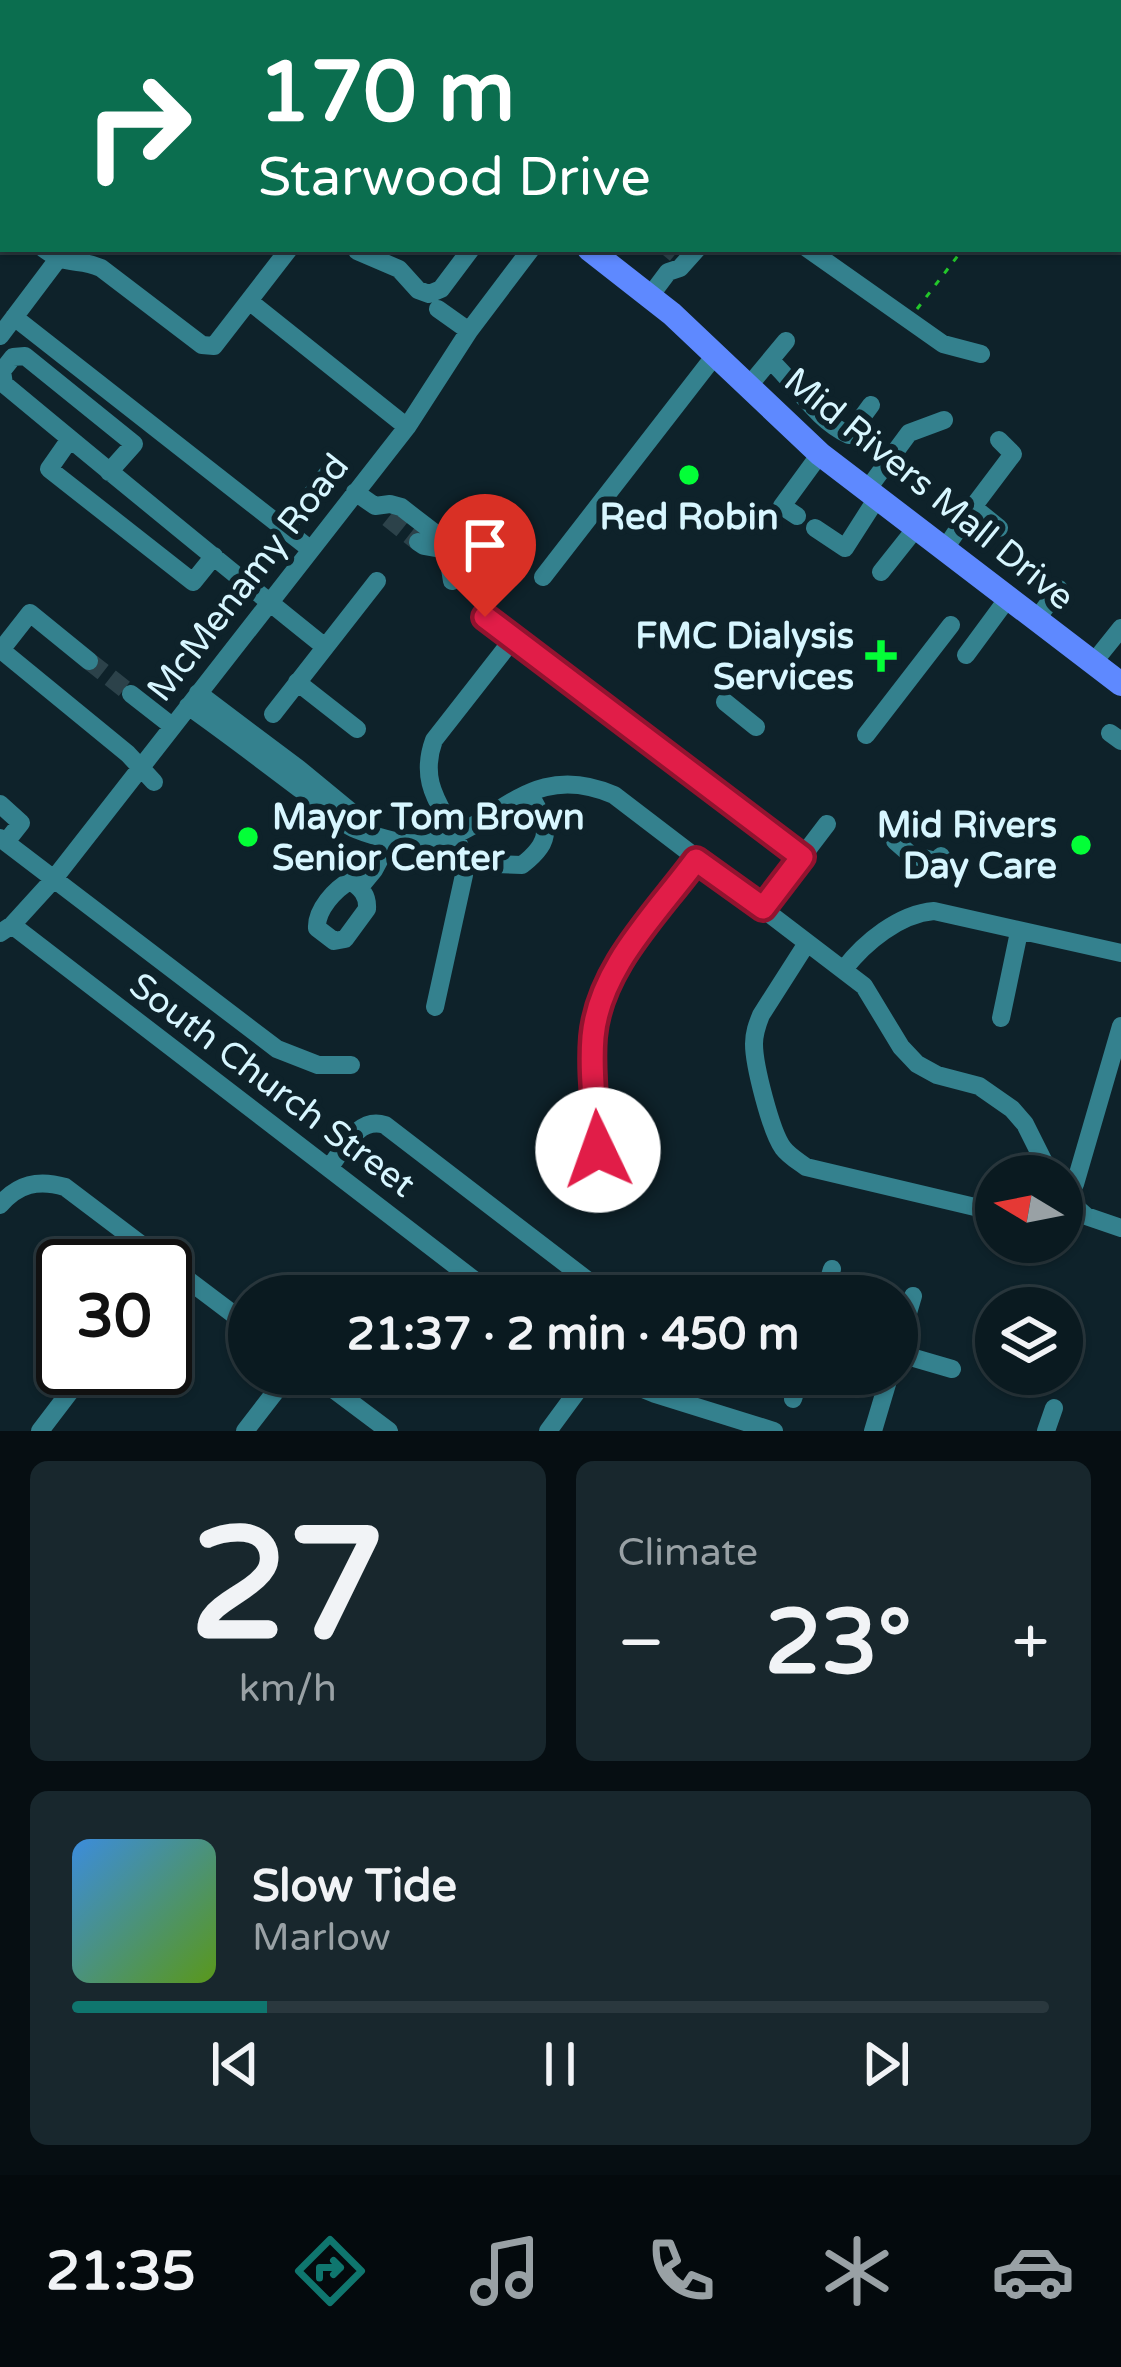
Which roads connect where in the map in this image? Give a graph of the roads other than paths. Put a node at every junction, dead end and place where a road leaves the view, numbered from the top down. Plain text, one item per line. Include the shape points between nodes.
1 (287, 252) edge
2 (359, 252) edge
3 (470, 252) edge
4 (529, 252) edge
5 (594, 252) edge
6 (694, 252) edge
7 (812, 252) edge
8 (51, 254) edge
9 (650, 296) junction
10 (249, 301) junction
11 (439, 309) dead end
12 (14, 316) junction
13 (469, 331) junction
14 (0, 336) edge
15 (786, 341) dead end
16 (716, 354) junction
17 (981, 354) dead end
18 (771, 361) junction
19 (747, 388) junction
20 (872, 406) dead end
21 (944, 420) dead end
22 (407, 428) junction
23 (70, 439) junction
24 (999, 440) dead end
25 (820, 454) junction
26 (331, 469) dead end
27 (110, 472) junction
28 (355, 492) junction
29 (872, 494) junction
30 (974, 507) junction
31 (790, 511) dead end
32 (815, 528) dead end
33 (916, 528) junction
34 (999, 528) dead end
35 (284, 529) junction
36 (418, 542) tunnel mouth
37 (310, 549) junction
38 (448, 550) junction
39 (944, 550) junction
40 (214, 556) junction
41 (880, 572) dead end
42 (543, 577) dead end
43 (452, 580) dead end
44 (376, 581) dead end
45 (1059, 589) dead end
46 (1008, 598) junction
47 (269, 602) junction
48 (485, 617) dead end
49 (1036, 620) junction
50 (951, 625) dead end
51 (1121, 628) edge
52 (513, 639) junction
53 (325, 646) junction
54 (966, 655) dead end
55 (89, 661) tunnel mouth
56 (1093, 663) junction
57 (297, 682) junction
58 (1121, 684) edge
59 (131, 694) tunnel mouth
60 (193, 699) junction
61 (725, 702) dead end
62 (273, 714) dead end
63 (172, 726) junction
64 (756, 727) dead end
65 (357, 729) dead end
66 (866, 735) dead end
67 (140, 767) junction
68 (154, 782) dead end
69 (529, 793) junction
70 (0, 804) edge
71 (827, 824) dead end
72 (454, 834) junction
73 (382, 837) junction
74 (3, 840) edge
75 (895, 841) dead end
76 (941, 856) dead end
77 (802, 857) junction
78 (696, 860) junction
79 (464, 863) junction
80 (53, 880) junction
81 (360, 887) dead end
82 (763, 908) junction
83 (6, 929) edge
84 (1019, 932) junction
85 (807, 943) junction
86 (1121, 953) edge
87 (844, 969) junction
88 (436, 1007) dead end
89 (1001, 1018) dead end
90 (1121, 1026) edge
91 (350, 1065) dead end
92 (598, 1150) dead end
93 (1040, 1155) edge
94 (1083, 1159) edge
95 (329, 1168) junction
96 (0, 1205) edge
97 (975, 1207) edge
98 (1083, 1214) edge
99 (1121, 1228) edge
100 (131, 1239) edge
101 (832, 1269) dead end
102 (468, 1275) edge
103 (581, 1275) edge
104 (830, 1275) edge
105 (192, 1285) edge
106 (228, 1311) edge
107 (918, 1358) edge
108 (952, 1369) dead end
109 (67, 1395) edge
110 (273, 1395) edge
111 (341, 1395) edge
112 (575, 1395) edge
113 (658, 1395) edge
114 (794, 1395) edge
115 (884, 1395) edge
116 (793, 1399) dead end
117 (1054, 1408) dead end
118 (752, 1428) edge
119 (40, 1431) edge
120 (245, 1431) edge
121 (389, 1431) edge
122 (548, 1431) edge
123 (774, 1431) edge
124 (873, 1431) edge
125 (1046, 1431) edge

1 - 10 street
2 - 3 street via 404,288 430,294
4 - 13 street, McMenamy Road
5 - 9 main road, Mid Rivers Mall Drive
6 - 9 street via 680,268 666,264
7 - 17 street via 943,344
8 - 10 street via 101,268 202,345 214,346
8 - 12 street
9 - 16 main road, Mid Rivers Mall Drive
10 - 22 street
11 - 13 street
12 - 14 street
12 - 35 street
13 - 22 street, McMenamy Road
15 - 18 street
16 - 19 main road, Mid Rivers Mall Drive
16 - 42 street
18 - 19 street
18 - 20 street via 843,433
19 - 25 main road, Mid Rivers Mall Drive
21 - 29 street via 910,433
22 - 28 street, McMenamy Road
23 - 27 street
23 - 27 street via 4,384 2,371 14,357 25,356 134,445
23 - 40 street via 49,469 194,582
24 - 30 street via 1013,454
25 - 29 main road, Mid Rivers Mall Drive
25 - 31 street
26 - 35 street
27 - 40 street
28 - 37 street, McMenamy Road
28 - 38 street via 381,512 401,506
29 - 32 street via 845,548
29 - 33 main road, Mid Rivers Mall Drive
30 - 34 street
30 - 39 street
33 - 39 main road, Mid Rivers Mall Drive
33 - 41 street
35 - 37 street
36 - 38 street
37 - 47 street, McMenamy Road
38 - 43 street
39 - 46 main road, Mid Rivers Mall Drive
40 - 47 street
44 - 53 street
45 - 49 street
46 - 49 main road, Mid Rivers Mall Drive
46 - 54 street
47 - 53 street
47 - 60 street, McMenamy Road
48 - 52 street
49 - 56 main road, Mid Rivers Mall Drive
50 - 66 street
51 - 56 street
52 - 72 street via 428,757 432,793
52 - 77 street
53 - 57 street
55 - 67 street via 30,614 1,650
56 - 58 main road, Mid Rivers Mall Drive
57 - 62 street
57 - 65 street
59 - 63 street
60 - 63 street, McMenamy Road
60 - 73 street via 353,828
61 - 64 street
63 - 67 street, McMenamy Road
67 - 68 street
67 - 80 street, McMenamy Road
69 - 72 street
69 - 78 street via 557,783 595,787
69 - 79 street via 547,832 536,854 522,865
70 - 74 street via 21,823
71 - 77 street
72 - 73 street via 415,844
72 - 79 street
73 - 81 street
74 - 80 street
75 - 76 street via 911,855
77 - 82 street
78 - 82 street
78 - 92 street via 601,1000 593,1037
79 - 88 street
80 - 83 street, McMenamy Road
80 - 91 street via 278,1049
82 - 85 street
83 - 95 street, South Church Street
84 - 86 street
84 - 87 street via 916,913
84 - 89 street
85 - 87 street
85 - 97 street via 755,1027 756,1062 784,1149 806,1167
87 - 93 street via 917,1064 979,1086 1012,1109
90 - 94 street
95 - 102 street, South Church Street
95 - 103 street via 361,1126 385,1125
96 - 100 street via 27,1184 48,1182
98 - 99 street
101 - 104 street
105 - 106 street
107 - 108 street
109 - 119 street
110 - 120 street
111 - 121 street
112 - 122 street
113 - 118 street
114 - 116 street
115 - 124 street
117 - 125 street
118 - 123 street

